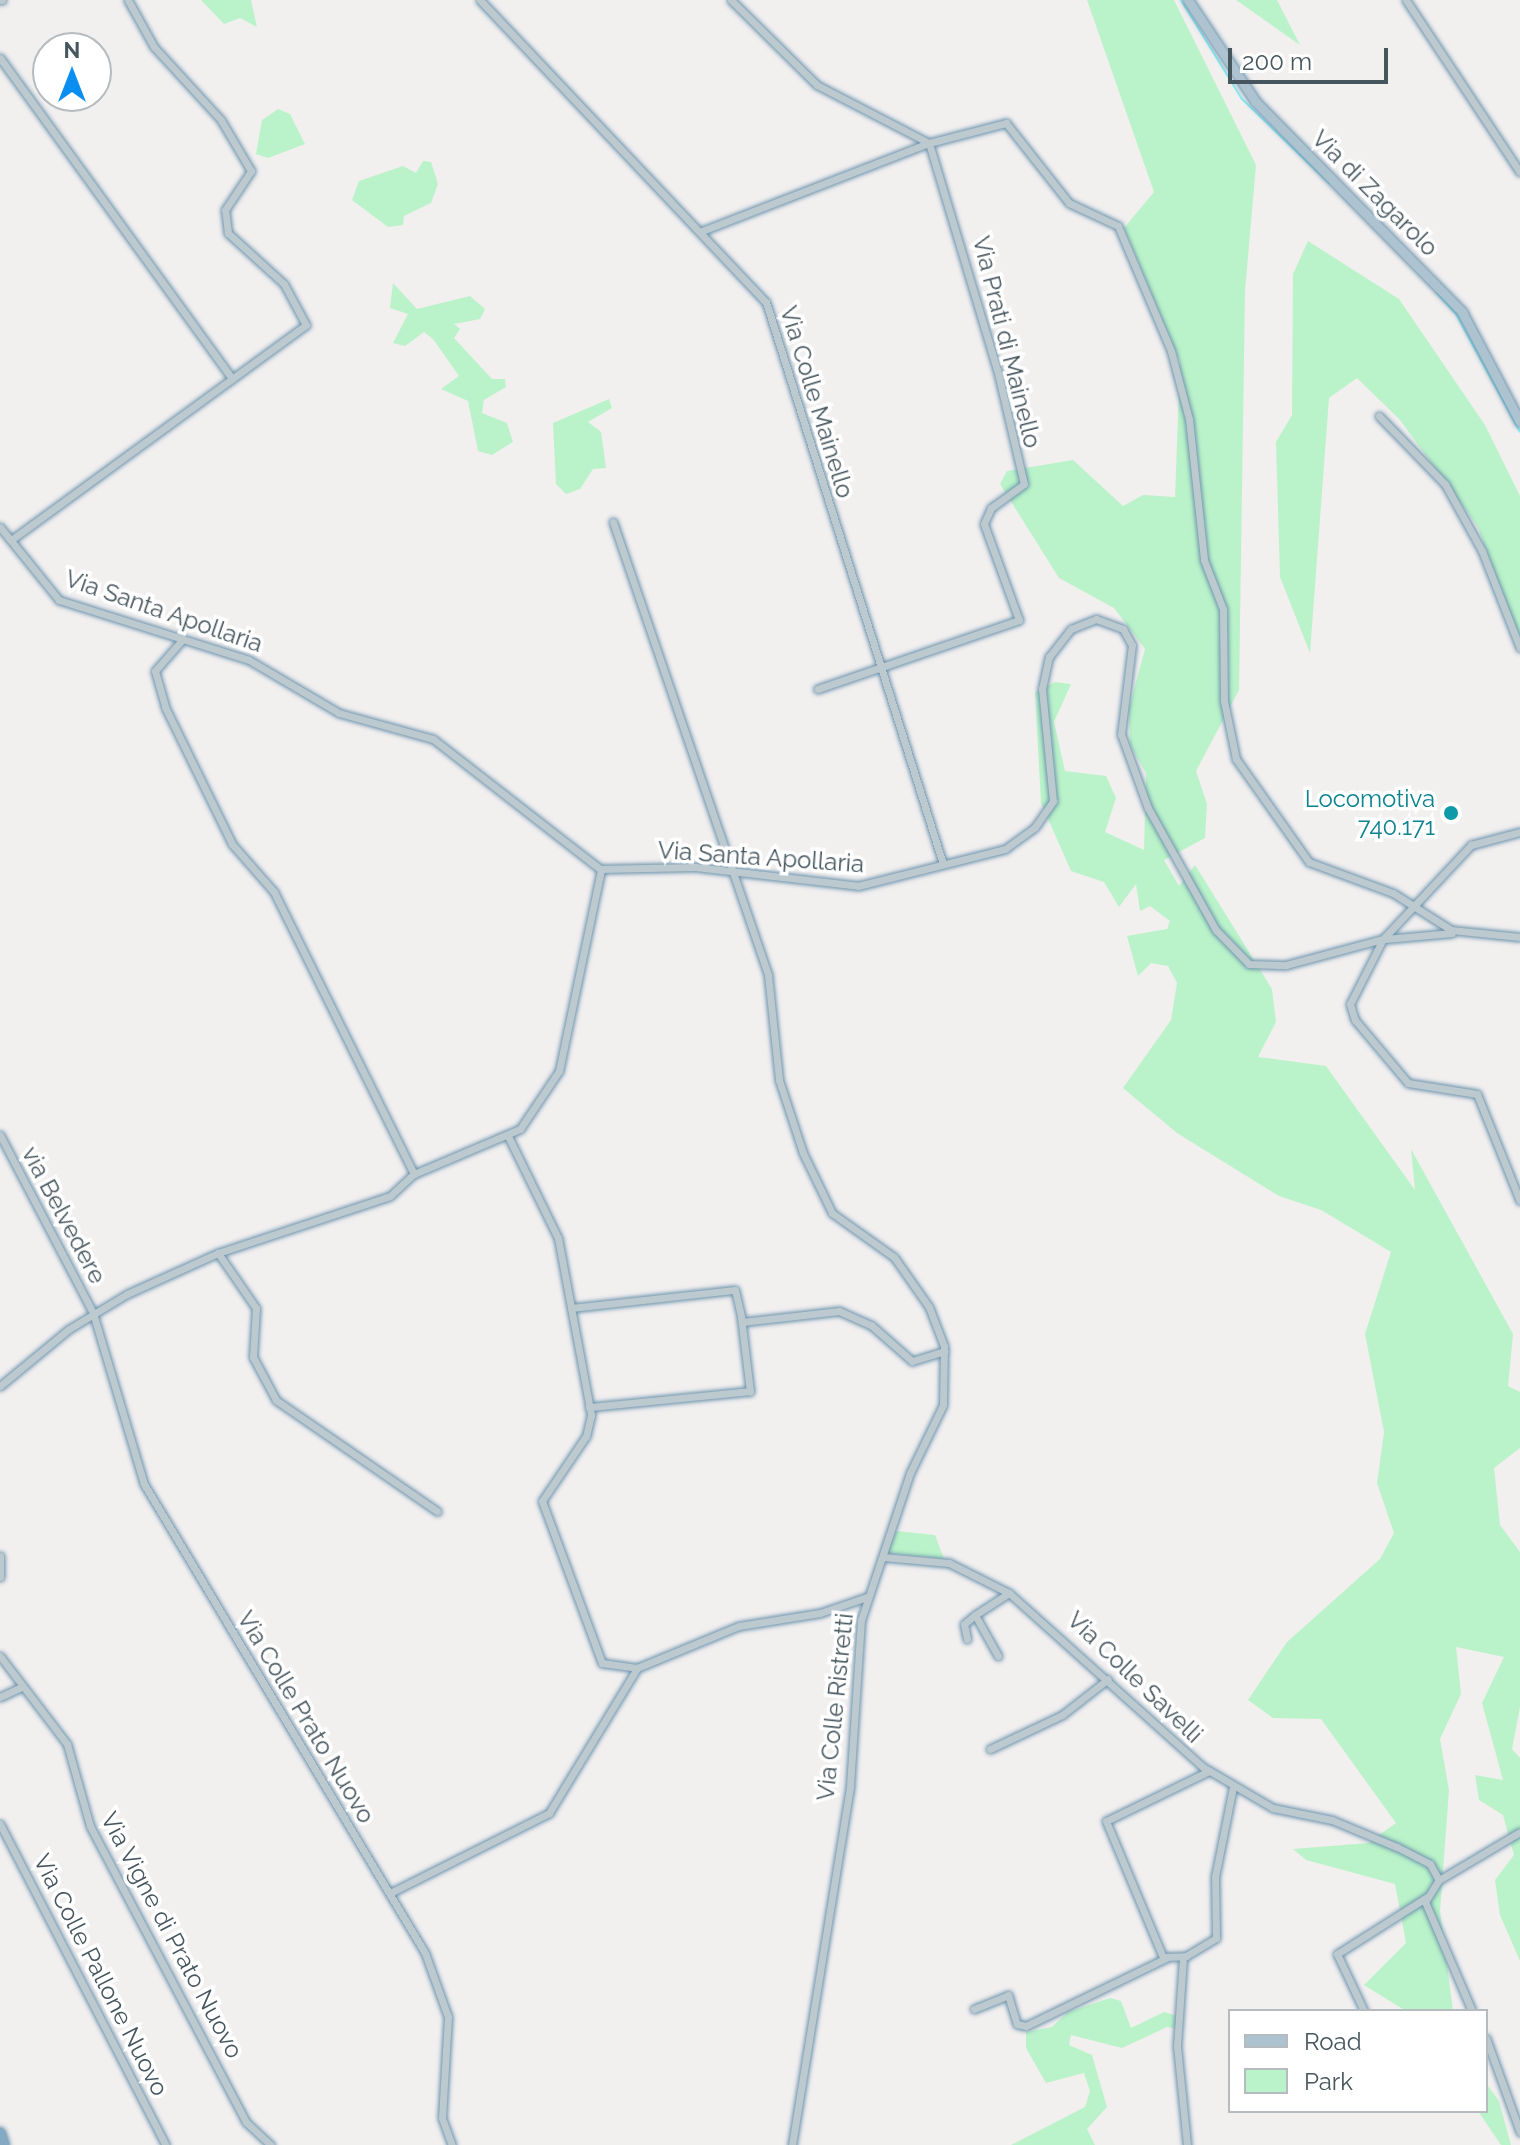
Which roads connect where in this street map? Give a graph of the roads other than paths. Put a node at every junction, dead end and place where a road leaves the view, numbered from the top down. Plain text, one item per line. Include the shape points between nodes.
1 (128, 0) edge
2 (480, 0) edge
3 (731, 0) edge
4 (1188, 0) edge
5 (1406, 0) edge
6 (0, 58) edge
7 (929, 143) junction
8 (1520, 172) edge
9 (702, 231) junction
10 (232, 379) junction
11 (1379, 416) dead end
12 (1520, 422) edge
13 (613, 522) dead end
14 (0, 527) edge
15 (11, 540) junction
16 (182, 640) junction
17 (1520, 648) edge
18 (877, 670) junction
19 (817, 689) dead end
20 (1520, 832) edge
21 (943, 864) junction
22 (601, 870) junction
23 (727, 871) junction
24 (1415, 908) junction
25 (1474, 934) junction
26 (1520, 937) edge
27 (1383, 939) junction
28 (0, 1135) edge
29 (508, 1136) junction
30 (414, 1174) junction
31 (1520, 1201) edge
32 (218, 1253) junction
33 (571, 1308) junction
34 (93, 1313) junction
35 (742, 1322) junction
36 (945, 1351) junction
37 (0, 1386) edge
38 (589, 1407) junction
39 (437, 1511) dead end
40 (0, 1556) edge
41 (883, 1557) junction
42 (0, 1577) edge
43 (1009, 1593) junction
44 (867, 1597) junction
45 (975, 1615) junction
46 (967, 1639) dead end
47 (0, 1656) edge
48 (998, 1656) dead end
49 (637, 1668) junction
50 (1108, 1679) junction
51 (21, 1687) junction
52 (0, 1697) edge
53 (990, 1749) dead end
54 (1209, 1771) junction
55 (1233, 1787) junction
56 (0, 1824) edge
57 (1520, 1832) edge
58 (1439, 1880) junction
59 (392, 1892) junction
60 (1427, 1897) junction
61 (1186, 1956) junction
62 (1166, 1958) junction
63 (974, 2009) dead end
64 (1363, 2009) edge
65 (1471, 2009) edge
66 (1488, 2044) edge
67 (1520, 2132) edge
68 (0, 2133) edge
69 (4, 2145) edge
70 (166, 2145) edge
71 (271, 2145) edge
72 (452, 2145) edge
73 (792, 2145) edge
74 (1187, 2145) edge

1 - 10 street via 154,47 223,123 251,171 224,211 231,240 280,280 306,321
2 - 9 street, Via Colle Mainello
3 - 7 street via 817,85
4 - 12 main road, Via di Zagarolo via 1255,101 1462,312
5 - 8 street
6 - 10 street
7 - 9 street
7 - 18 street, Via Prati di Mainello via 1024,483 984,520 1019,619
7 - 24 street via 1005,122 1069,203 1096,211 1124,234 1189,419 1204,560 1223,609 1224,701 1236,759 1290,826 1306,859
9 - 18 street, Via Colle Mainello via 767,306
10 - 15 street
11 - 17 street via 1445,484 1482,551
13 - 23 street, Via Colle Ristretti via 703,774
14 - 15 street, Via Santa Apollaria
15 - 16 street, Via Santa Apollaria via 59,600
16 - 22 street, Via Santa Apollaria via 262,665 339,713 433,739
16 - 30 street via 155,670 165,707 232,844 274,892
18 - 19 street
18 - 21 street, Via Colle Mainello
20 - 24 street, Via Santa Apollaria via 1471,845
21 - 23 street, Via Santa Apollaria via 858,886
21 - 27 street, Via Santa Apollaria via 1005,849 1049,810 1056,775 1042,689 1046,667 1071,629 1104,620 1123,629 1132,645 1121,720 1129,765 1173,856 1236,955 1257,966 1286,965
22 - 23 street, Via Santa Apollaria
22 - 29 street via 559,1071 527,1122
23 - 36 street, Via Colle Ristretti via 768,975 779,1080 814,1179 841,1222 894,1257 929,1307
24 - 25 street
24 - 27 street, Via Santa Apollaria
25 - 26 street
25 - 27 street
27 - 31 street via 1350,1004 1355,1020 1408,1083 1477,1094
28 - 34 street, via Belvedere
29 - 30 street
29 - 33 street via 558,1238
30 - 32 street via 390,1196
32 - 34 street
32 - 39 street via 256,1308 253,1357 276,1400
33 - 35 street via 735,1290
33 - 38 street
34 - 37 street
34 - 59 street, Via Colle Prato Nuovo via 144,1484
35 - 36 street via 839,1311 871,1325 912,1361
35 - 38 street via 750,1392
36 - 41 street, Via Colle Ristretti via 943,1405
38 - 49 street via 589,1431 545,1490 543,1507 602,1663
40 - 42 street
41 - 43 street, Via Colle Savelli via 949,1563
41 - 44 street, Via Colle Ristretti
43 - 45 street
43 - 50 street, Via Colle Savelli
44 - 49 street via 808,1616 739,1626
44 - 73 street, Via Colle Ristretti via 850,1787 832,1864 816,2023
45 - 46 street via 964,1624
45 - 48 street
47 - 51 street, Via Vigne di Prato Nuovo
49 - 59 street via 549,1813
50 - 53 street via 1062,1715
50 - 54 street, Via Colle Savelli via 1161,1735
51 - 52 street
51 - 71 street, Via Vigne di Prato Nuovo via 67,1744 90,1826 246,2122
54 - 55 street, Via Colle Savelli
54 - 62 street via 1106,1819 1152,1944
55 - 58 street, Via Colle Savelli via 1273,1808 1358,1829 1429,1863
55 - 61 street via 1215,1877 1217,1934
56 - 70 street, Via Colle Pallone Nuovo
57 - 58 street
58 - 60 street
59 - 72 street, Via Colle Prato Nuovo via 447,2016 442,2118
60 - 64 street via 1337,1954
60 - 65 street via 1425,1914
61 - 62 street
61 - 74 street via 1179,1961 1176,1997
62 - 63 street via 1028,2025 1017,2024 1008,1995
66 - 67 street
68 - 69 highway

